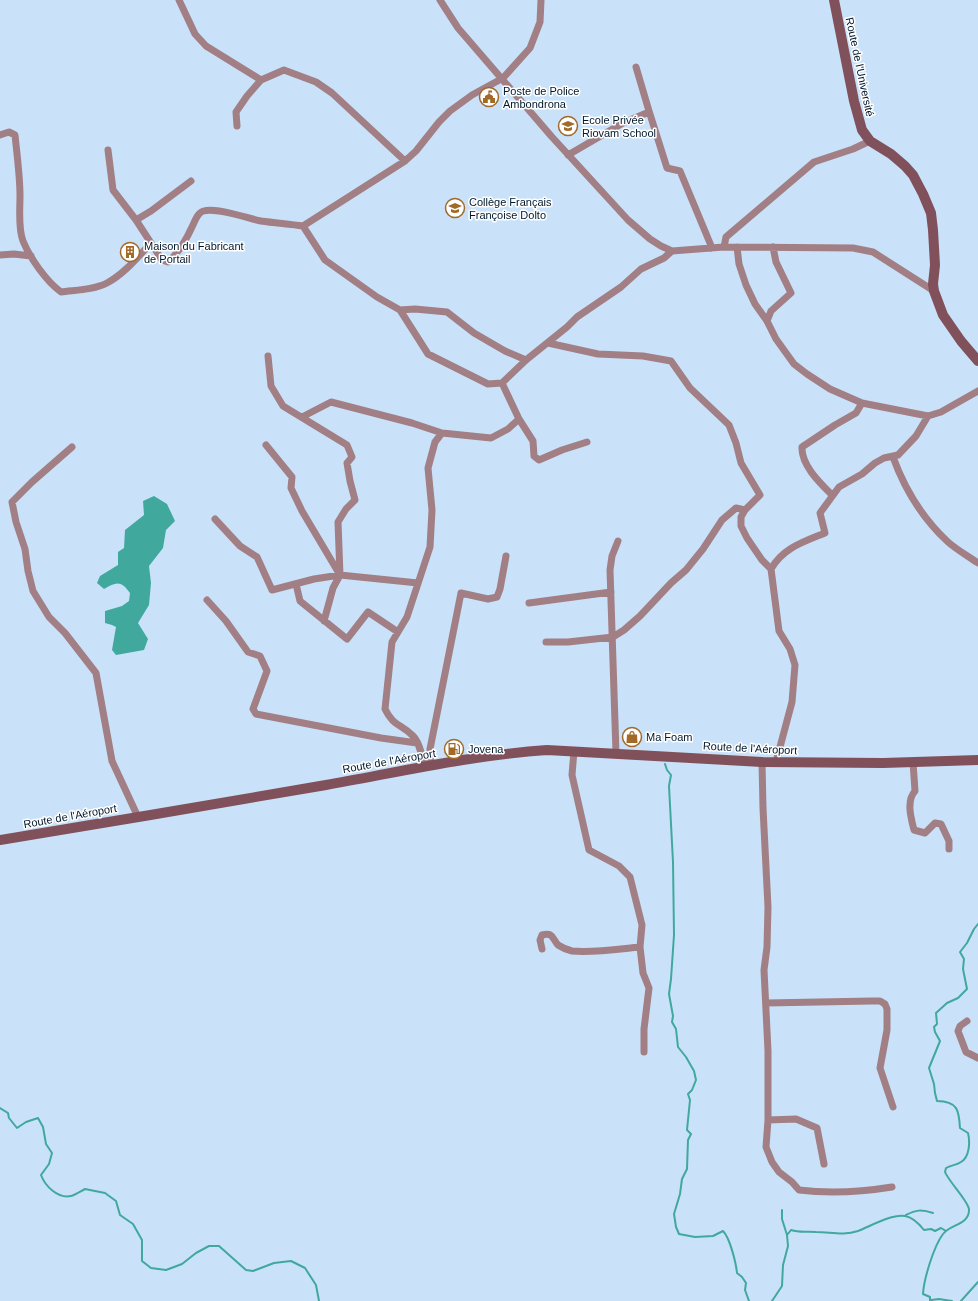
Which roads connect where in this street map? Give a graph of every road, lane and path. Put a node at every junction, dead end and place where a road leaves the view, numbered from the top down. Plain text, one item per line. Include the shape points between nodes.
1 (179, 0) edge
2 (440, 0) edge
3 (541, 0) edge
4 (834, 0) edge
5 (636, 67) dead end
6 (503, 78) junction
7 (261, 80) junction
8 (649, 112) junction
9 (237, 126) dead end
10 (0, 135) edge
11 (870, 141) junction
12 (108, 150) dead end
13 (568, 155) junction
14 (405, 161) junction
15 (191, 181) dead end
16 (136, 220) junction
17 (303, 226) junction
18 (150, 243) junction
19 (724, 247) junction
20 (737, 247) junction
21 (773, 247) junction
22 (712, 248) junction
23 (672, 251) junction
24 (0, 256) edge
25 (31, 256) junction
26 (934, 291) junction
27 (400, 310) junction
28 (767, 321) junction
29 (548, 343) junction
30 (268, 356) dead end
31 (526, 360) junction
32 (978, 361) edge
33 (502, 383) junction
34 (978, 391) edge
35 (862, 403) junction
36 (928, 416) junction
37 (302, 418) junction
38 (519, 419) junction
39 (442, 433) junction
40 (587, 442) dead end
41 (266, 445) dead end
42 (72, 447) dead end
43 (893, 457) junction
44 (832, 495) junction
45 (745, 510) junction
46 (215, 519) dead end
47 (618, 541) dead end
48 (506, 556) dead end
49 (978, 563) edge
50 (771, 569) junction
51 (340, 575) junction
52 (296, 584) junction
53 (418, 584) junction
54 (611, 592) junction
55 (207, 600) dead end
56 (529, 603) dead end
57 (324, 621) junction
58 (398, 632) junction
59 (613, 637) junction
60 (546, 642) dead end
61 (417, 742) junction
62 (574, 751) junction
63 (616, 753) junction
64 (978, 760) edge
65 (762, 762) junction
66 (776, 762) junction
67 (914, 762) junction
68 (428, 767) junction
69 (138, 817) junction
70 (0, 840) edge
71 (949, 849) dead end
72 (640, 947) junction
73 (542, 949) dead end
74 (766, 1003) junction
75 (967, 1021) dead end
76 (644, 1052) dead end
77 (974, 1053) edge
78 (978, 1058) edge
79 (894, 1107) dead end
80 (768, 1120) junction
81 (824, 1164) dead end
82 (892, 1187) dead end

1 - 7 street via 195,34 206,46
2 - 6 street via 458,28
3 - 6 street via 540,22 530,48
4 - 11 main road, Route de l'Université via 854,101 862,130
5 - 8 street
6 - 13 street
6 - 14 street via 450,111
7 - 9 street via 236,112
7 - 14 street via 284,70 316,82 332,93
8 - 13 street via 622,123
8 - 22 street via 667,168 680,171
10 - 25 street via 9,132 15,135 23,240
11 - 19 street via 814,162 726,237
11 - 26 main road, Route de l'Université via 906,166 931,212
12 - 16 street via 113,190
13 - 23 street via 628,220 650,239
14 - 17 street
15 - 16 street
16 - 18 street
17 - 18 street via 260,221 208,209 199,213 189,235 168,262 162,260
17 - 27 street via 325,260
18 - 25 street via 106,284 61,292 54,287
19 - 20 street
19 - 22 street
20 - 21 street
20 - 28 street via 746,285
21 - 26 street via 853,248 873,252
21 - 28 street via 776,262 791,293 771,311
22 - 23 street
23 - 29 street via 664,258 641,269 622,287 577,318
24 - 25 street
26 - 32 main road, Route de l'Université via 943,315
27 - 31 street via 447,312 504,352
27 - 33 street via 428,354 488,384
28 - 35 street via 794,364 830,389
29 - 31 street
29 - 45 street via 598,354 643,356 671,362 690,388 729,425 740,463 760,495
30 - 37 street via 271,386 283,406
31 - 33 street
33 - 38 street
34 - 36 street via 941,412
35 - 36 street
35 - 44 street via 856,413 802,447 801,453 810,470
36 - 43 street via 916,436
37 - 39 street via 331,402
37 - 51 street via 347,445 352,457 347,463 355,500 338,522
38 - 39 street via 508,430 490,438
38 - 40 street via 533,441 534,456 539,460
39 - 53 street via 435,442 428,468 432,510 430,547
41 - 51 street via 292,477 291,488 302,511
42 - 69 street via 12,502 33,591 49,617 65,633 96,674 112,761
43 - 44 street via 875,463 839,487
43 - 49 street via 919,510 934,529
44 - 50 street via 820,513 825,533 784,552
45 - 50 street via 741,517 741,526 762,560
45 - 59 street via 736,508 722,520 686,570 640,616
46 - 52 street via 240,546 258,557 272,590
47 - 54 street via 611,563
48 - 68 street via 497,597 488,599 461,594
50 - 66 street via 779,631 790,649 795,665 792,702
51 - 52 street
51 - 53 street
51 - 57 street via 333,588
52 - 57 street via 300,601
53 - 58 street via 407,617
54 - 56 street
54 - 59 street
55 - 61 street via 248,652 260,656 267,671 253,709 256,714 329,729
57 - 58 street via 348,639 368,612
58 - 61 street via 392,642 385,709 390,719 413,735
59 - 60 street
59 - 63 street
61 - 68 street
62 - 63 main road, Route de l'Aéroport
62 - 68 main road, Route de l'Aéroport via 519,752
62 - 72 street via 572,775 589,850 619,866 630,877 642,925
63 - 65 main road, Route de l'Aéroport
64 - 67 main road, Route de l'Aéroport
65 - 66 main road, Route de l'Aéroport
65 - 74 street via 768,907 764,970
66 - 67 main road, Route de l'Aéroport
67 - 71 street via 915,790 910,797 914,830 925,834 935,823 942,824 949,841
68 - 69 main road, Route de l'Aéroport
69 - 70 main road, Route de l'Aéroport
72 - 73 street via 621,950 571,950 558,945 553,936 546,934 542,935 540,940
72 - 76 street via 643,973 649,988
74 - 79 street via 880,1001 885,1004 887,1030 880,1068
74 - 80 street
75 - 77 street via 958,1031 966,1052
77 - 78 street
80 - 81 street via 796,1119 817,1128
80 - 82 street via 766,1146 772,1162 799,1190 820,1193 852,1192

